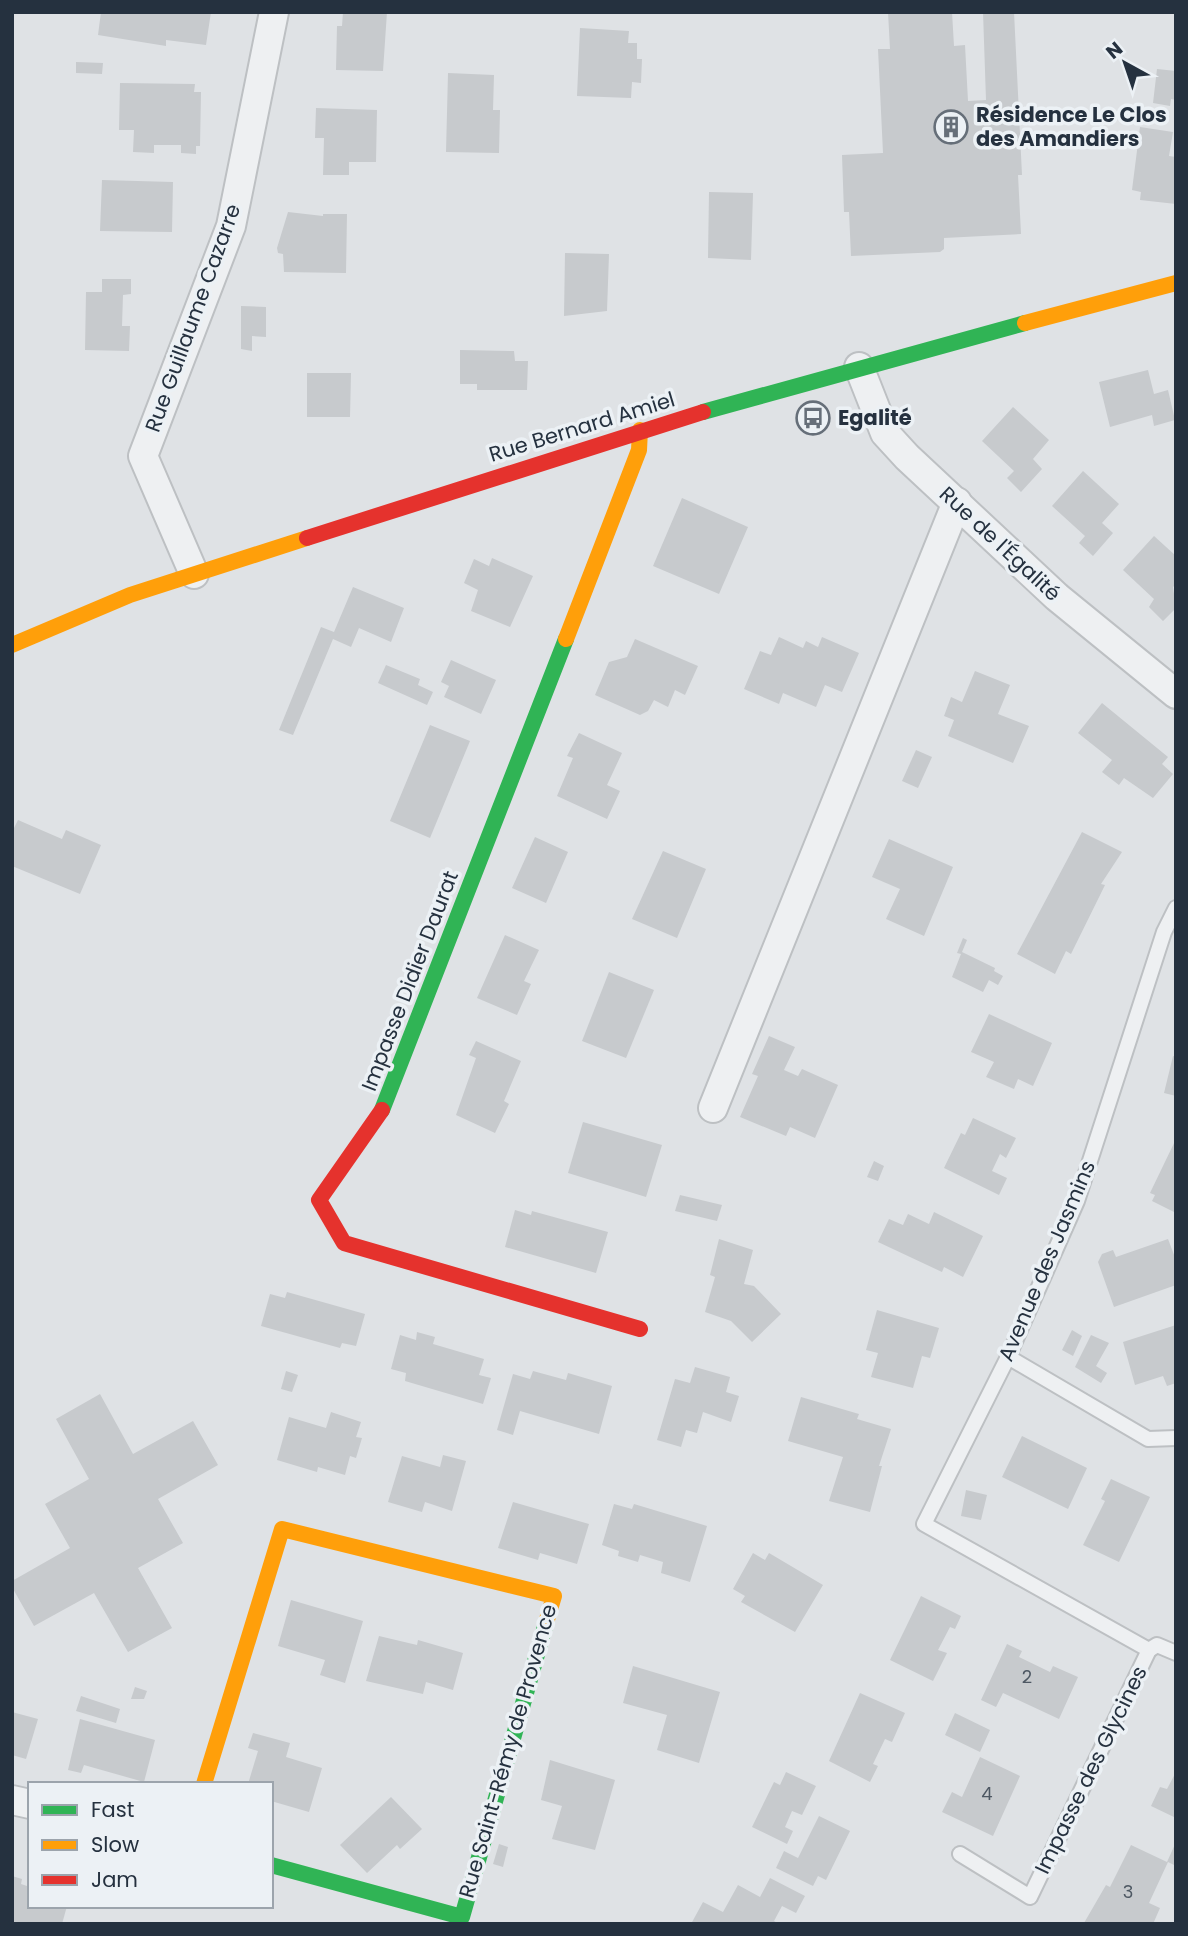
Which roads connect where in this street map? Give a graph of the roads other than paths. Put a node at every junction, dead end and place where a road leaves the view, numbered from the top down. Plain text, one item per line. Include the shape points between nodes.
1 (274, 12) edge
2 (1176, 283) edge
3 (859, 367) junction
4 (640, 430) junction
5 (957, 502) junction
6 (194, 574) junction
7 (12, 645) edge
8 (1173, 687) edge
9 (1176, 908) edge
10 (1170, 934) edge
11 (713, 1108) dead end
12 (640, 1329) dead end
13 (1008, 1357) junction
14 (1176, 1438) edge
15 (924, 1524) joint
16 (1149, 1650) junction
17 (1176, 1653) edge
18 (205, 1782) edge
19 (960, 1854) dead end
20 (273, 1867) edge

1 - 6 street, Rue Guillaume Cazarre via 231,226 143,456
2 - 3 street, Rue Bernard Amiel
3 - 4 street, Rue Bernard Amiel
3 - 5 street, Rue de l'Égalité via 885,433
4 - 6 street, Rue Bernard Amiel
4 - 12 street, Impasse Didier Daurat via 639,450 623,494 380,1115 318,1200 344,1243
5 - 8 street, Rue de l'Égalité via 1057,597
5 - 11 street
6 - 7 street, Rue Bernard Amiel via 130,595
9 - 10 lane, Avenue des Jasmins
10 - 13 lane, Avenue des Jasmins via 1077,1201
13 - 14 lane via 1148,1439
13 - 15 lane, Avenue des Jasmins
15 - 16 lane, Impasse des Glycines
16 - 17 lane via 1157,1645
16 - 19 lane, Impasse des Glycines via 1030,1897
18 - 20 street, Rue Saint-Rémy de Provence via 282,1529 554,1596 462,1917

